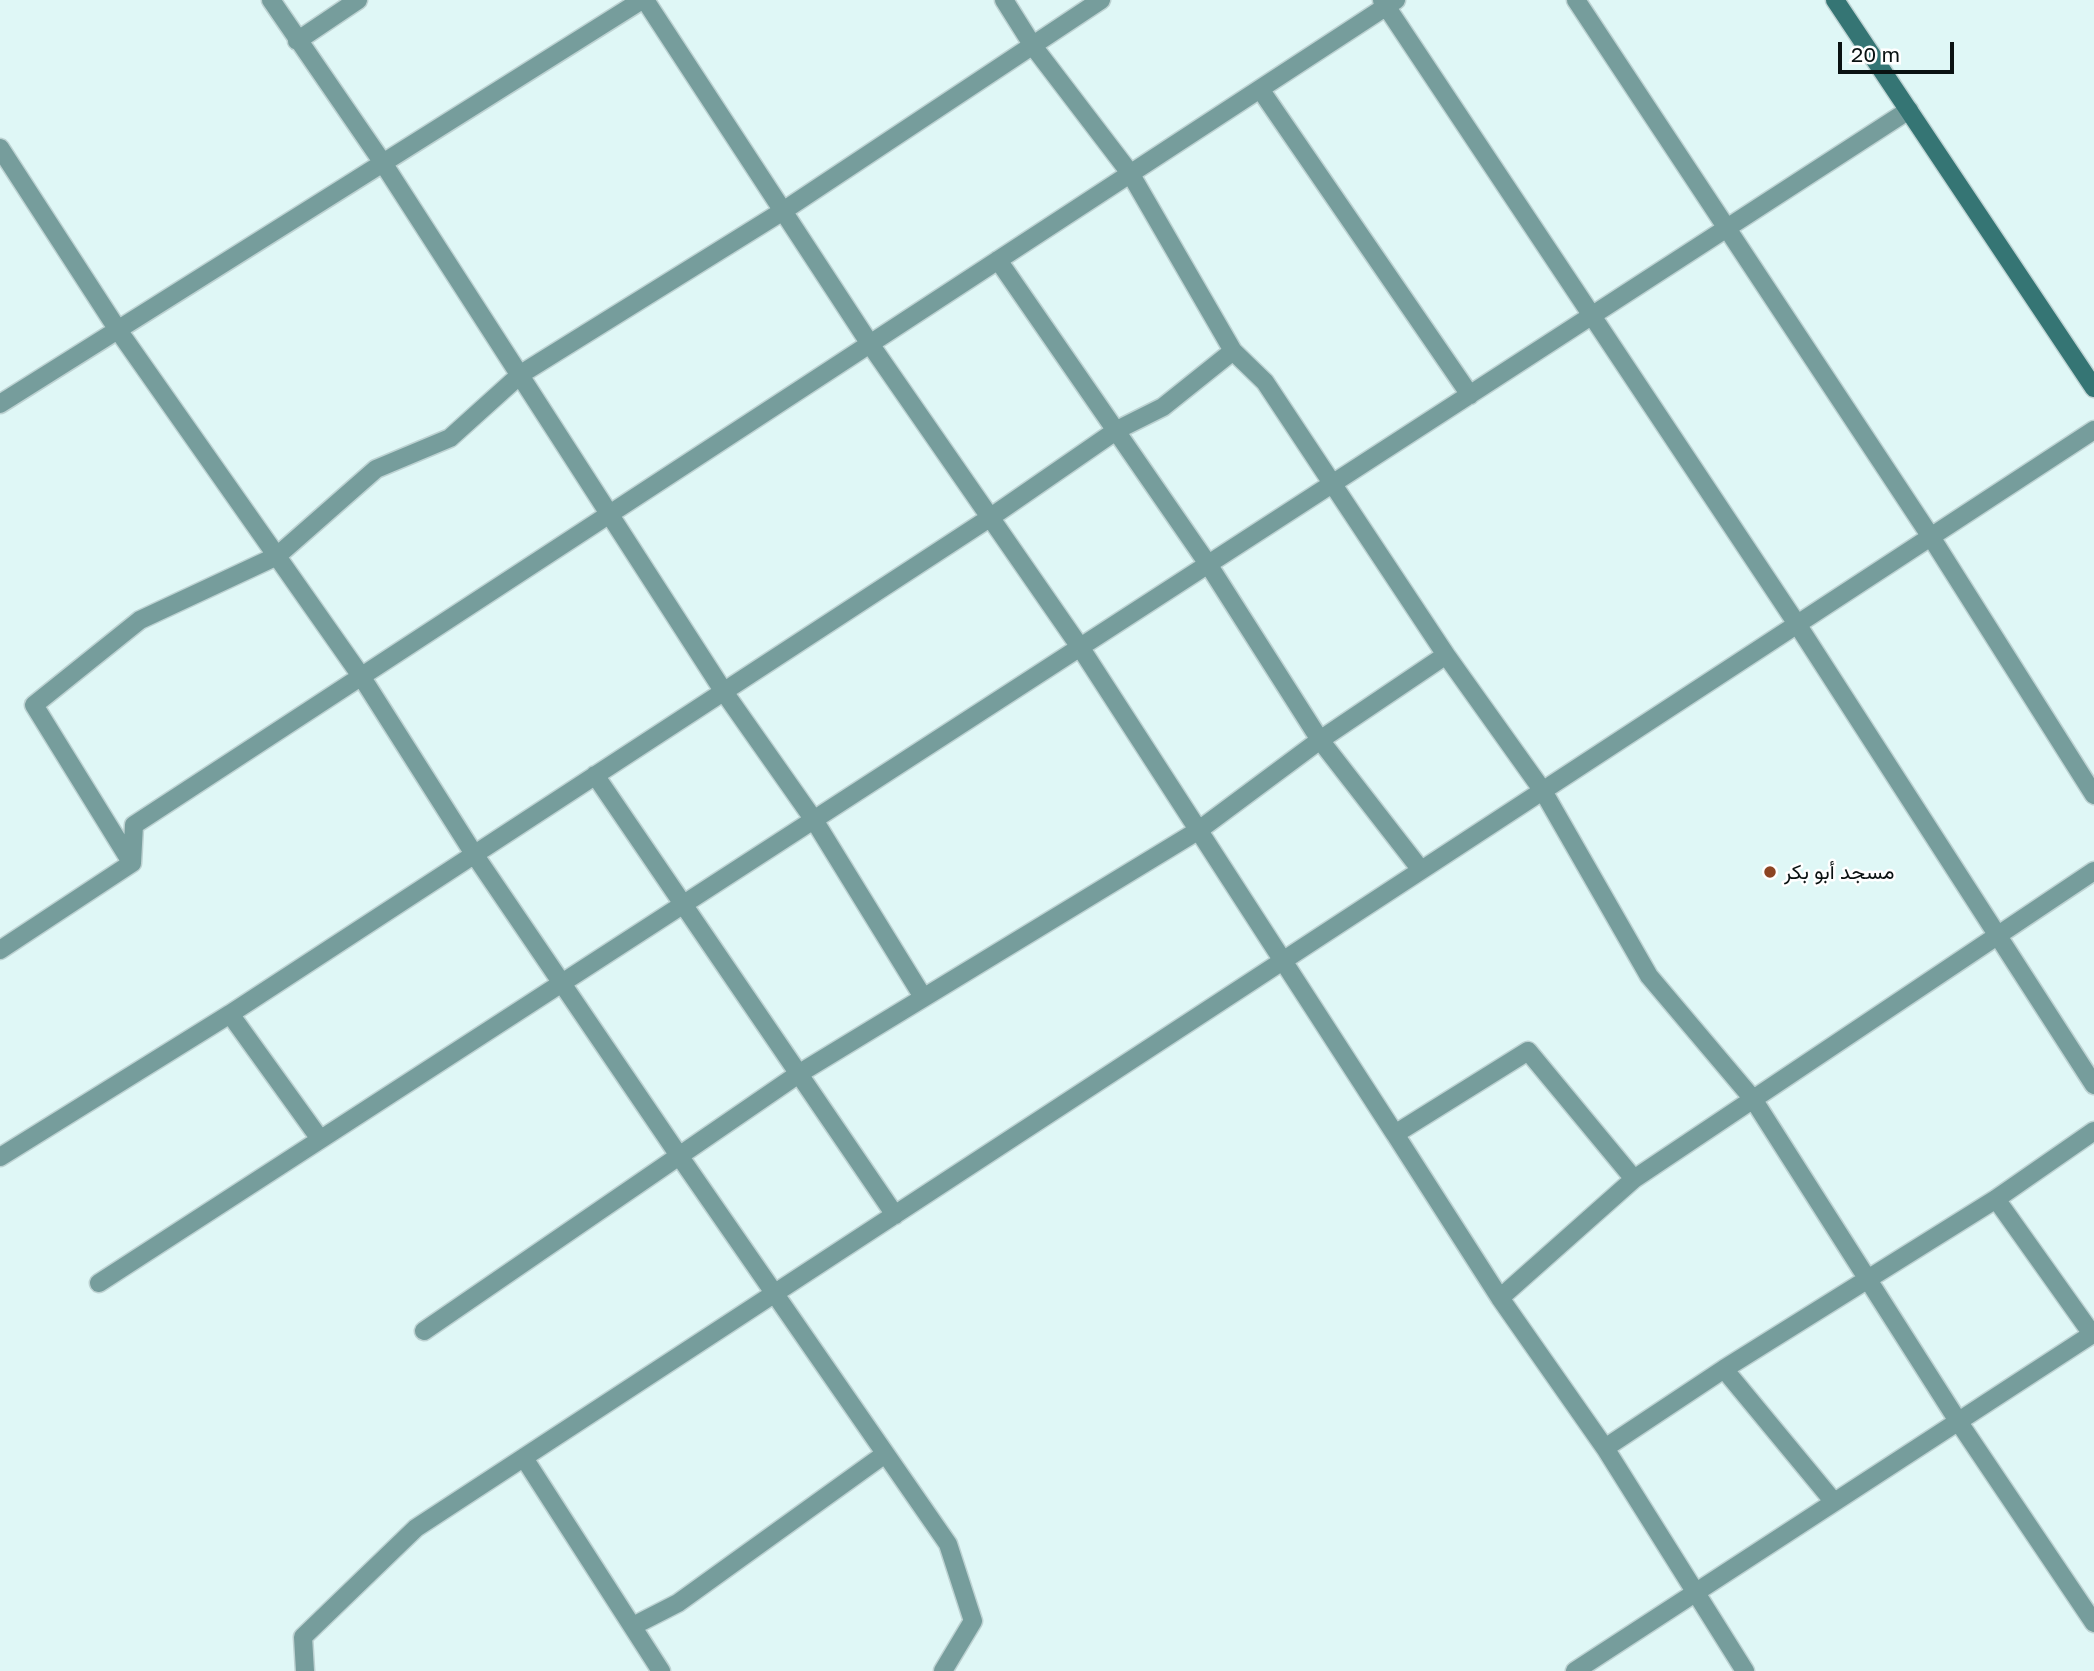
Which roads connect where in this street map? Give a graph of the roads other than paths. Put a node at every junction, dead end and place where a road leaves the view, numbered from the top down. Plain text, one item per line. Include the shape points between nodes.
1 (271, 0) edge
2 (358, 0) edge
3 (644, 0) edge
4 (1004, 0) edge
5 (1101, 0) edge
6 (1576, 0) edge
7 (1835, 0) edge
8 (1388, 2) edge
9 (297, 41) junction
10 (1033, 46) junction
11 (1260, 89) junction
12 (1909, 110) junction
13 (0, 148) edge
14 (383, 163) junction
15 (1130, 173) junction
16 (783, 211) junction
17 (1728, 228) junction
18 (999, 260) junction
19 (1592, 315) junction
20 (118, 330) junction
21 (870, 344) junction
22 (1233, 351) junction
23 (520, 374) junction
24 (2094, 388) edge
25 (1470, 395) junction
26 (0, 404) edge
27 (1118, 430) junction
28 (2094, 430) edge
29 (1334, 483) junction
30 (608, 514) junction
31 (991, 517) junction
32 (1931, 537) junction
33 (277, 556) junction
34 (1208, 564) junction
35 (1797, 624) junction
36 (1080, 647) junction
37 (1446, 655) junction
38 (361, 676) junction
39 (724, 692) junction
40 (1320, 740) junction
41 (595, 775) junction
42 (1543, 790) junction
43 (2094, 795) edge
44 (814, 820) junction
45 (1199, 830) junction
46 (474, 854) junction
47 (132, 863) junction
48 (1421, 870) junction
49 (2094, 871) edge
50 (685, 903) junction
51 (1999, 937) junction
52 (2, 944) edge
53 (1283, 961) junction
54 (563, 982) junction
55 (923, 997) junction
56 (230, 1014) junction
57 (800, 1073) junction
58 (2094, 1085) edge
59 (1753, 1099) junction
60 (2094, 1131) edge
61 (1395, 1135) junction
62 (320, 1139) junction
63 (0, 1157) edge
64 (680, 1157) junction
65 (1634, 1179) junction
66 (1996, 1199) junction
67 (895, 1215) junction
68 (1867, 1279) junction
69 (99, 1283) dead end
70 (774, 1294) junction
71 (1500, 1298) junction
72 (424, 1331) dead end
73 (2093, 1333) edge
74 (1724, 1369) junction
75 (1958, 1421) junction
76 (1605, 1448) junction
77 (885, 1454) junction
78 (524, 1458) junction
79 (1834, 1502) junction
80 (1696, 1592) junction
81 (2094, 1623) edge
82 (633, 1626) junction
83 (305, 1671) edge
84 (661, 1671) edge
85 (943, 1671) edge
86 (1575, 1671) edge
87 (1745, 1671) edge

1 - 9 street
2 - 9 street
3 - 14 street
3 - 16 street
4 - 10 street
5 - 10 street
6 - 17 street
7 - 12 main road
8 - 11 street
8 - 19 street
9 - 14 street
10 - 15 street
10 - 16 street
11 - 15 street
11 - 25 street
12 - 17 street
12 - 24 main road
13 - 20 street
14 - 20 street
14 - 23 street
15 - 18 street
15 - 22 street
16 - 21 street
16 - 23 street
17 - 19 street
17 - 32 street
18 - 21 street
18 - 27 street
19 - 25 street
19 - 35 street
20 - 26 street
20 - 33 street
21 - 30 street
21 - 31 street
22 - 27 street via 1163,407
22 - 29 street via 1265,382
23 - 30 street
23 - 33 street via 450,438 376,468
25 - 29 street
27 - 31 street
27 - 34 street
28 - 32 street
29 - 34 street
29 - 37 street
30 - 38 street
30 - 39 street
31 - 36 street
31 - 39 street
32 - 35 street
32 - 43 street
33 - 38 street
33 - 47 street via 140,620 34,705
34 - 36 street
34 - 40 street
35 - 42 street
35 - 51 street
36 - 44 street
36 - 45 street
37 - 40 street
37 - 42 street
38 - 46 street
38 - 47 street via 134,825
39 - 41 street
39 - 44 street
40 - 45 street
40 - 48 street
41 - 46 street
41 - 50 street
42 - 48 street
42 - 59 street via 1649,976
44 - 50 street
44 - 55 street
45 - 53 street
45 - 55 street
46 - 54 street
46 - 56 street
47 - 52 street
48 - 53 street
49 - 51 street
50 - 54 street
50 - 57 street
51 - 58 street
51 - 59 street
53 - 61 street
53 - 67 street
54 - 62 street
54 - 64 street
55 - 57 street
56 - 62 street
56 - 63 street
57 - 64 street
57 - 67 street
59 - 65 street
59 - 68 street
60 - 66 street
61 - 65 street via 1528,1051
61 - 71 street
62 - 69 street
64 - 70 street
64 - 72 street
65 - 71 street
66 - 68 street
66 - 73 street
67 - 70 street
68 - 74 street
68 - 75 street
70 - 77 street
70 - 78 street
71 - 76 street
73 - 75 street
74 - 76 street
74 - 79 street
75 - 79 street
75 - 81 street
76 - 80 street
77 - 82 street via 678,1604
77 - 85 street via 948,1544 973,1621
78 - 82 street
78 - 83 street via 416,1528 303,1637
79 - 80 street
80 - 86 street
80 - 87 street
82 - 84 street

